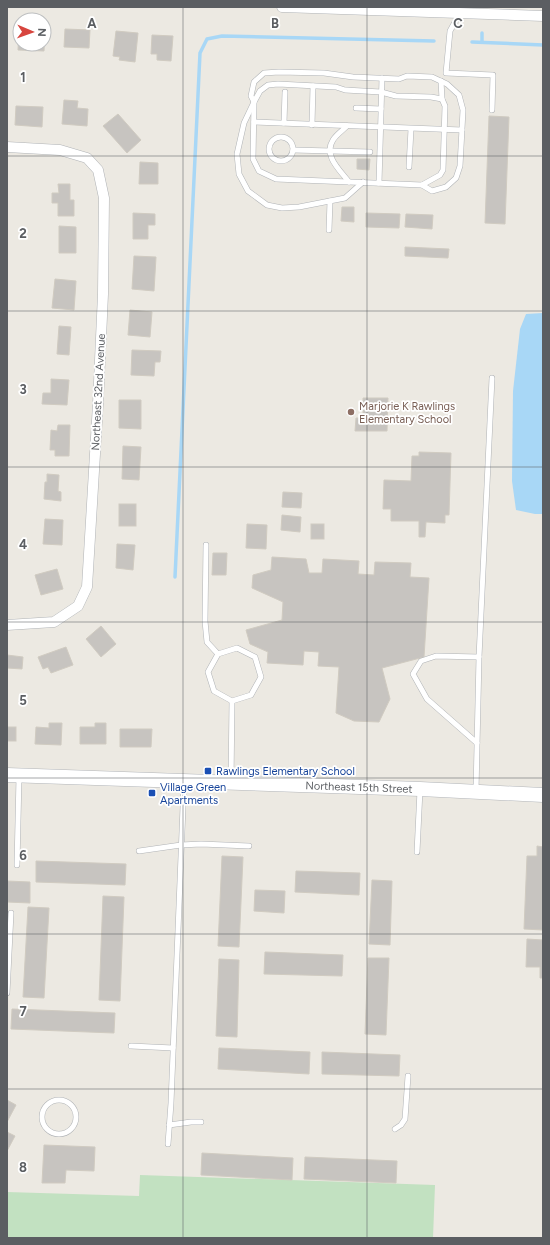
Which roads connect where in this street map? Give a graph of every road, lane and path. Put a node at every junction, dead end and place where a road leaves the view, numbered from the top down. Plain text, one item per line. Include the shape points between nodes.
1 (282, 7) edge
2 (460, 10) edge
3 (505, 10) edge
4 (543, 16) edge
5 (446, 74) junction
6 (382, 78) junction
7 (440, 81) junction
8 (447, 84) junction
9 (313, 86) junction
10 (285, 92) dead end
11 (381, 92) junction
12 (442, 99) junction
13 (254, 102) junction
14 (356, 108) dead end
15 (381, 109) junction
16 (492, 110) dead end
17 (254, 122) junction
18 (284, 123) junction
19 (312, 125) junction
20 (346, 126) junction
21 (380, 128) junction
22 (411, 128) junction
23 (445, 130) junction
24 (462, 130) junction
25 (7, 147) edge
26 (293, 150) junction
27 (329, 151) junction
28 (370, 152) dead end
29 (409, 167) dead end
30 (349, 182) junction
31 (363, 182) junction
32 (379, 183) junction
33 (422, 185) junction
34 (330, 201) junction
35 (329, 230) dead end
36 (492, 378) dead end
37 (206, 545) dead end
38 (7, 626) edge
39 (218, 654) junction
40 (479, 657) junction
41 (232, 701) junction
42 (476, 743) junction
43 (13, 775) edge
44 (184, 781) junction
45 (231, 782) junction
46 (420, 790) junction
47 (476, 793) junction
48 (543, 795) edge
49 (181, 845) junction
50 (249, 846) dead end
51 (139, 851) dead end
52 (417, 852) dead end
53 (17, 865) dead end
54 (12, 913) dead end
55 (7, 992) edge
56 (131, 1046) dead end
57 (173, 1048) junction
58 (408, 1076) dead end
59 (42, 1119) joint
60 (201, 1122) dead end
61 (169, 1125) junction
62 (396, 1129) dead end
63 (168, 1144) dead end

1 - 2 street
2 - 3 street
2 - 5 lane via 450,30
3 - 4 street
5 - 8 lane
5 - 16 lane via 494,75
6 - 7 lane via 432,77
6 - 11 lane
6 - 13 lane via 324,73 264,73 254,82 251,96
7 - 8 lane
7 - 12 lane
8 - 24 lane via 459,95 463,110
9 - 11 lane
9 - 13 lane via 268,85 260,91
9 - 19 lane
10 - 18 lane
11 - 12 lane via 396,96
11 - 15 lane
12 - 23 lane via 445,106
13 - 17 lane
13 - 34 lane via 244,123 237,154 239,174 248,191 267,205 282,208
14 - 15 lane
15 - 21 lane
17 - 18 lane
17 - 30 lane via 253,159 259,171 276,179
18 - 19 lane
19 - 20 lane
20 - 21 lane
20 - 27 lane via 333,140
21 - 22 lane
21 - 32 lane
22 - 23 lane
22 - 29 lane
23 - 24 lane
23 - 33 lane via 443,170 440,175
24 - 33 lane via 460,166 456,178 446,187 432,191
25 - 38 street, Northeast 32nd Avenue via 60,150 87,158 98,170 104,198 103,294 87,587 78,606 54,622
26 - 26 lane via 291,143 282,137 274,139 269,149 275,160 283,161 290,157
26 - 27 lane
27 - 28 lane
27 - 30 lane via 333,162
30 - 31 lane
31 - 32 lane
31 - 34 lane via 345,198
32 - 33 lane
34 - 35 lane
36 - 40 lane
37 - 39 lane via 207,642
39 - 41 lane via 208,672 214,691
39 - 41 lane via 237,648 255,657 261,677 251,695
40 - 42 lane
40 - 42 lane via 436,656 421,661 413,674 427,699
41 - 45 lane
42 - 47 lane
43 - 44 street, Northeast 15th Street
43 - 53 lane
44 - 45 street, Northeast 15th Street
44 - 49 lane
45 - 46 street, Northeast 15th Street
46 - 47 street, Northeast 15th Street
46 - 52 lane
47 - 48 street, Northeast 15th Street
49 - 50 lane
49 - 51 lane
49 - 57 lane
54 - 55 lane
56 - 57 lane
57 - 61 lane
58 - 62 lane via 405,1119
59 - 59 lane via 46,1105 58,1099 71,1103 77,1115 73,1128 61,1134 48,1130
60 - 61 lane
61 - 63 lane

